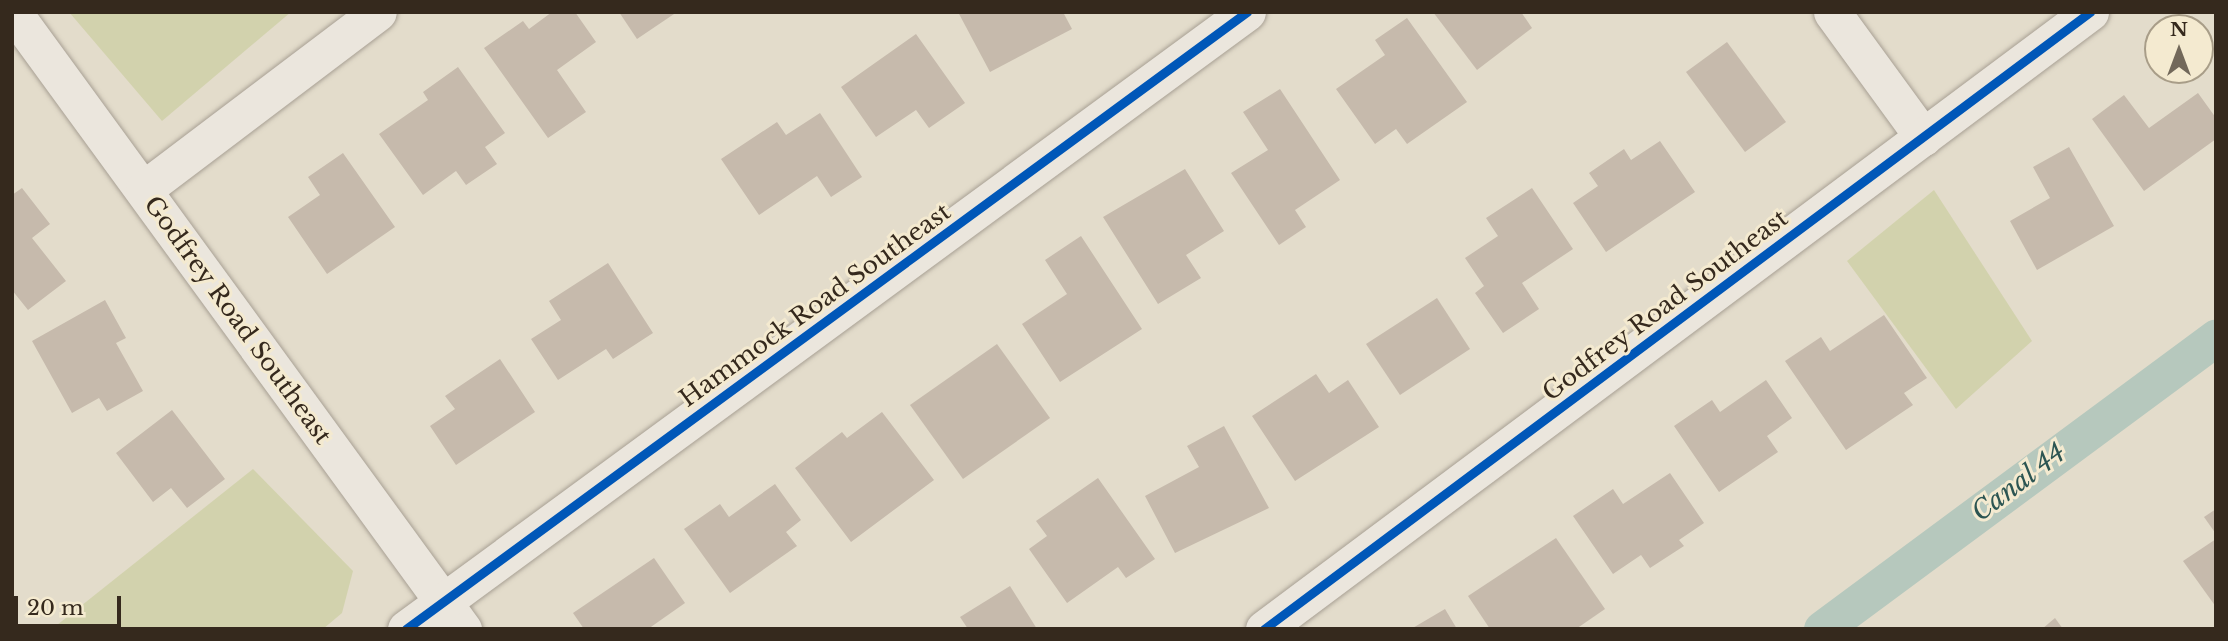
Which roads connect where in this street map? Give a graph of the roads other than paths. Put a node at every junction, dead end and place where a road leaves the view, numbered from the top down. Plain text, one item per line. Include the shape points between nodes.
1 (13, 12) edge
2 (378, 12) edge
3 (1247, 12) edge
4 (1832, 12) edge
5 (2090, 12) edge
6 (1923, 136) junction
7 (144, 189) junction
8 (452, 615) edge
9 (406, 629) edge
10 (1264, 629) edge

1 - 7 street, Godfrey Road Southeast
2 - 7 street
3 - 8 street, Hammock Road Southeast
4 - 6 street
5 - 6 street, Godfrey Road Southeast
6 - 10 street, Godfrey Road Southeast
7 - 8 street, Godfrey Road Southeast
8 - 9 street, Hammock Road Southeast

